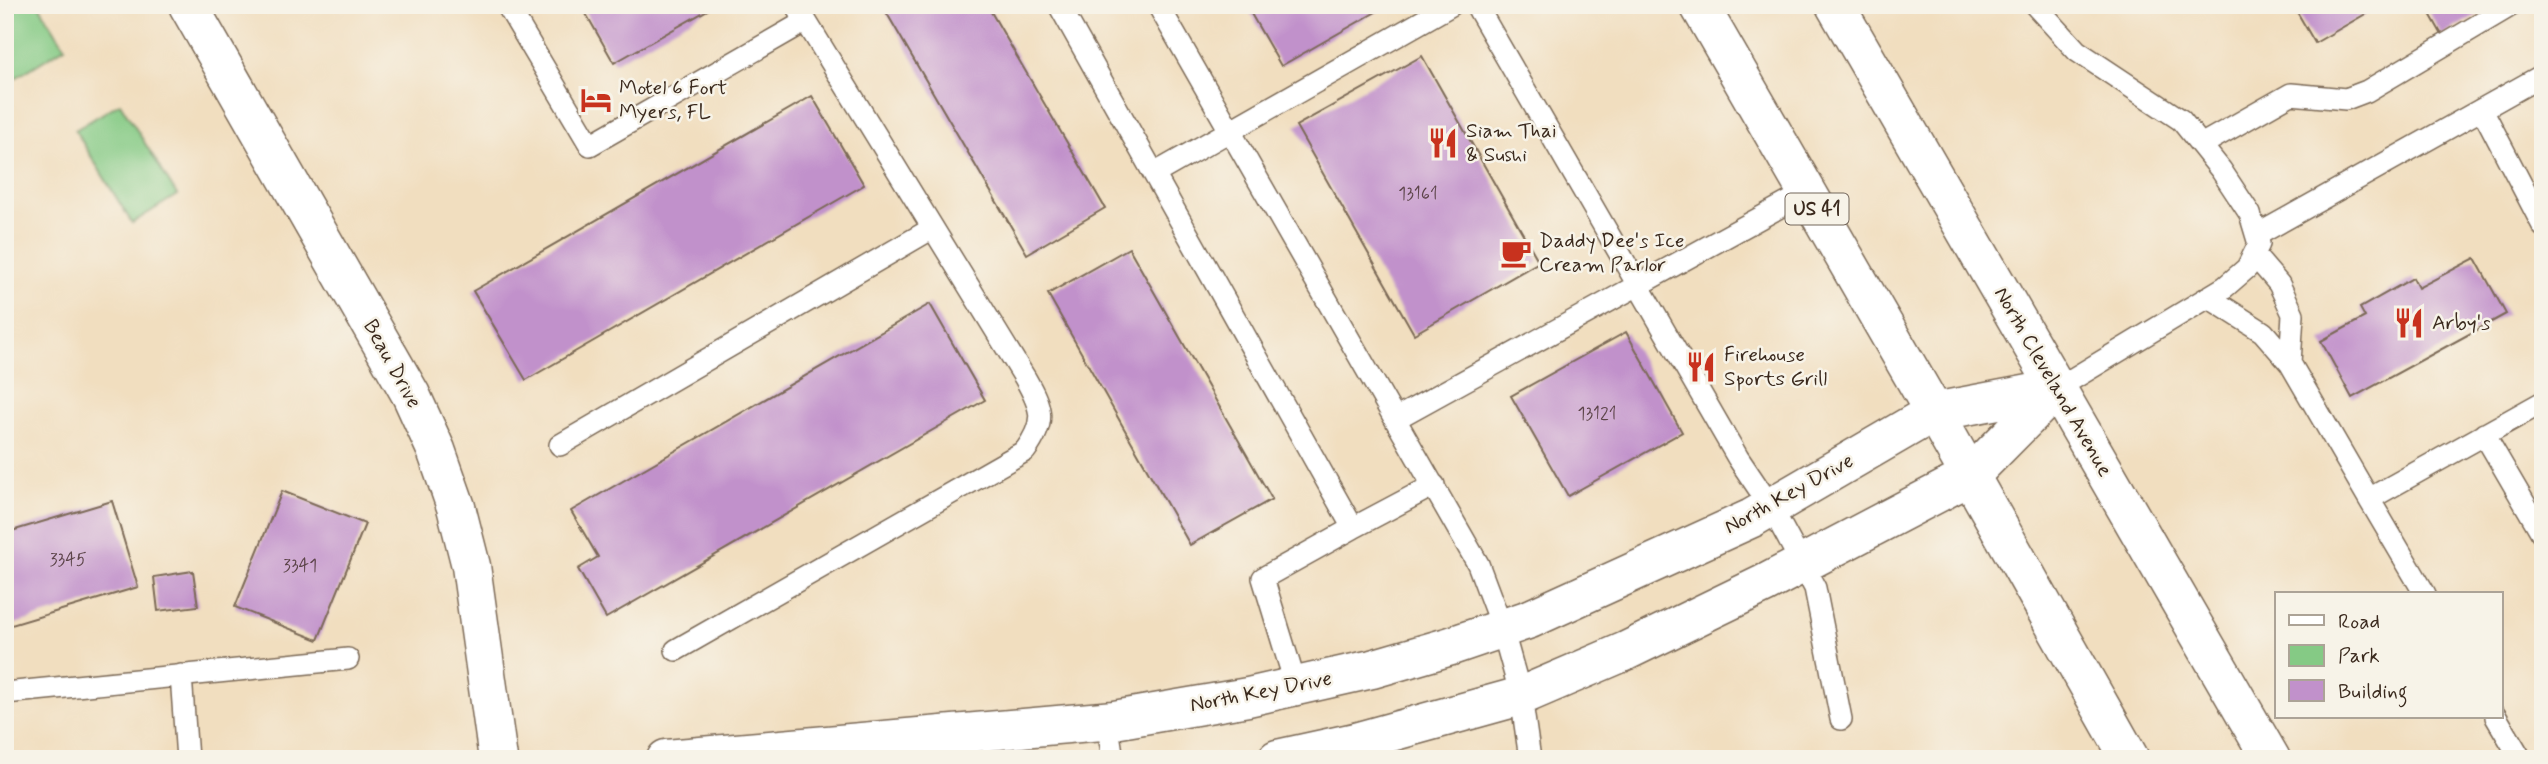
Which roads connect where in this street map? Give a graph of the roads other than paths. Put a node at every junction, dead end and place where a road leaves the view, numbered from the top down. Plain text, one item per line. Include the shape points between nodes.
1 (188, 5) edge
2 (507, 5) edge
3 (1059, 5) edge
4 (1158, 5) edge
5 (1451, 5) edge
6 (1476, 5) edge
7 (1699, 5) edge
8 (1835, 5) edge
9 (2035, 5) edge
10 (2512, 5) edge
11 (801, 13) edge
12 (2543, 75) edge
13 (2482, 109) junction
14 (1230, 131) junction
15 (2201, 145) junction
16 (1154, 174) junction
17 (1807, 192) junction
18 (2543, 226) edge
19 (933, 228) junction
20 (2255, 245) junction
21 (1638, 286) junction
22 (2208, 297) junction
23 (2290, 363) junction
24 (2056, 389) junction
25 (2543, 402) edge
26 (1934, 412) junction
27 (1395, 419) junction
28 (2484, 434) junction
29 (560, 445) dead end
30 (1970, 476) junction
31 (1433, 485) junction
32 (2369, 499) junction
33 (1771, 507) junction
34 (1353, 528) junction
35 (2543, 535) edge
36 (1803, 563) junction
37 (2424, 592) edge
38 (1502, 628) junction
39 (676, 650) dead end
40 (348, 659) dead end
41 (181, 676) junction
42 (1296, 687) junction
43 (5, 693) edge
44 (1521, 696) junction
45 (2497, 718) edge
46 (1841, 719) dead end
47 (1107, 721) junction
48 (806, 753) edge
49 (187, 759) edge
50 (498, 759) edge
51 (666, 759) edge
52 (1113, 759) edge
53 (1277, 759) edge
54 (1530, 759) edge
55 (2130, 759) edge
56 (2271, 759) edge
57 (2521, 759) edge

1 - 50 street, Beau Drive via 411,395 436,450 471,566
2 - 11 lane via 590,145
3 - 16 lane
4 - 14 lane
5 - 14 lane
6 - 21 lane
7 - 17 street, US 41
8 - 24 street, North Cleveland Avenue
9 - 15 lane via 2077,51 2181,120
10 - 15 lane via 2367,90 2346,99 2291,94
11 - 19 lane
12 - 13 lane
13 - 18 lane
13 - 20 lane
14 - 16 lane
14 - 27 lane
15 - 20 lane via 2250,214
16 - 34 lane
17 - 21 lane
17 - 26 street, US 41
19 - 29 lane
19 - 39 lane via 1039,404 1035,437 1025,451
20 - 22 lane via 2246,268
20 - 23 lane via 2293,314
21 - 27 lane
21 - 33 lane
22 - 23 lane via 2263,332
22 - 24 lane
23 - 32 lane
24 - 26 street, North Key Drive
24 - 30 street
24 - 56 street, North Cleveland Avenue
25 - 28 lane
26 - 30 street, US 41
26 - 33 street, North Key Drive
27 - 31 lane
28 - 32 lane
28 - 35 lane
30 - 36 street
30 - 55 street, US 41
31 - 34 lane
31 - 38 lane via 1478,564
32 - 37 lane
33 - 36 lane
33 - 38 street, North Key Drive
34 - 42 lane via 1263,578
36 - 44 street via 1626,651
36 - 46 lane via 1815,588
38 - 42 street, North Key Drive via 1372,669
38 - 44 lane
40 - 41 lane
41 - 43 lane
41 - 49 lane
42 - 47 street, North Key Drive
44 - 53 street
44 - 54 lane
45 - 57 lane
47 - 48 street, North Key Drive
47 - 52 lane
48 - 51 street, North Key Drive

